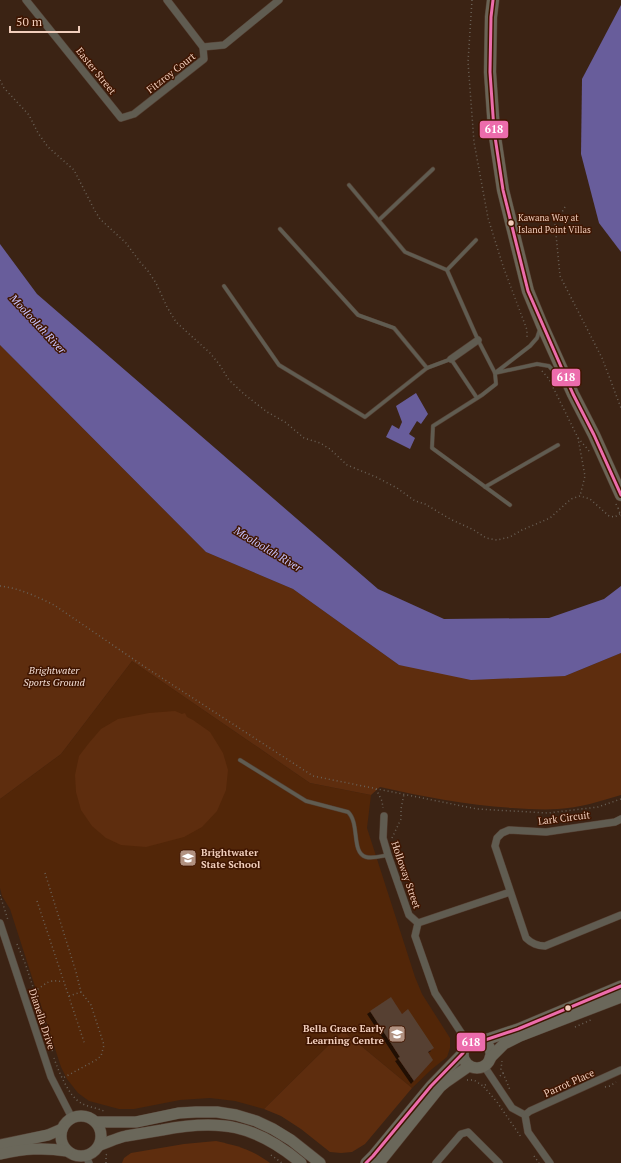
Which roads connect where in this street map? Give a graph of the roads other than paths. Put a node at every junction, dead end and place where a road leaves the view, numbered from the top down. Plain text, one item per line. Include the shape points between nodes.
1 (26, 0) edge
2 (167, 0) edge
3 (279, 0) edge
4 (493, 0) edge
5 (203, 47) junction
6 (121, 118) joint
7 (433, 170) dead end
8 (350, 185) dead end
9 (379, 220) junction
10 (280, 229) dead end
11 (476, 240) dead end
12 (520, 257) junction
13 (447, 270) junction
14 (224, 286) dead end
15 (542, 325) junction
16 (478, 340) junction
17 (451, 359) junction
18 (427, 368) junction
19 (495, 373) junction
20 (573, 394) junction
21 (476, 398) junction
22 (594, 435) junction
23 (558, 444) dead end
24 (485, 487) junction
25 (621, 495) edge
26 (510, 505) dead end
27 (240, 760) dead end
28 (384, 816) road end
29 (621, 819) edge
30 (388, 855) junction
31 (510, 892) junction
32 (621, 915) edge
33 (0, 923) edge
34 (418, 923) junction
35 (621, 986) edge
36 (621, 997) edge
37 (482, 1041) junction
38 (469, 1043) junction
39 (463, 1053) junction
40 (487, 1062) junction
41 (469, 1066) junction
42 (621, 1070) edge
43 (525, 1115) junction
44 (72, 1118) junction
45 (96, 1122) junction
46 (62, 1129) junction
47 (0, 1145) edge
48 (100, 1145) junction
49 (67, 1151) junction
50 (0, 1154) edge
51 (88, 1160) edge
52 (300, 1163) edge
53 (320, 1163) edge
54 (366, 1163) edge
55 (379, 1163) edge
56 (436, 1163) edge
57 (499, 1163) edge
58 (550, 1163) edge

1 - 6 street, Easter Street
2 - 5 street
3 - 5 street, Fitzroy Court via 224,45
4 - 12 main road via 490,72 494,130 503,190
5 - 6 street, Fitzroy Court via 204,59 134,114
7 - 9 lane
8 - 9 lane
9 - 13 lane via 405,252
10 - 18 lane via 358,315 394,328
11 - 13 lane
12 - 15 main road via 528,291
12 - 22 main road via 587,408
13 - 16 lane
14 - 18 lane via 279,365 365,417
15 - 19 lane via 537,338 530,346
15 - 20 main road
16 - 17 street
16 - 19 lane
17 - 18 lane
17 - 21 lane
19 - 20 lane via 537,364 549,366
19 - 21 lane via 496,384
20 - 22 main road
21 - 24 lane via 433,426 432,448
22 - 25 main road
23 - 24 lane
24 - 26 lane
27 - 30 lane via 306,801 348,812 354,821 360,853 365,857
28 - 30 street, Holloway Street via 383,838
29 - 31 street, Lark Circuit via 546,832 509,830 502,833 497,838 495,846
30 - 34 street, Holloway Street via 408,914
31 - 32 street, Lark Circuit via 526,938 538,946 545,946
31 - 34 street
33 - 44 street, Dianella Drive via 51,1077
34 - 38 street, Holloway Street via 415,936 434,993
35 - 37 street via 518,1029
36 - 40 street via 520,1036 504,1044
37 - 38 street via 475,1040
37 - 40 street via 488,1046 491,1054
38 - 39 street
39 - 41 street
39 - 54 street via 431,1086
40 - 41 street via 477,1068
40 - 43 street via 512,1108
41 - 55 street via 440,1087
42 - 43 street, Parrot Place
43 - 58 street via 528,1132
44 - 45 street via 84,1116
44 - 46 street
45 - 48 street via 102,1133
45 - 53 street via 136,1122 196,1112 236,1115 273,1129
46 - 47 street via 48,1135
46 - 49 street via 61,1141
48 - 51 street
48 - 52 street via 125,1136 197,1124 225,1125 257,1134
49 - 50 street via 34,1148
49 - 51 street
56 - 57 street via 461,1134 468,1132

